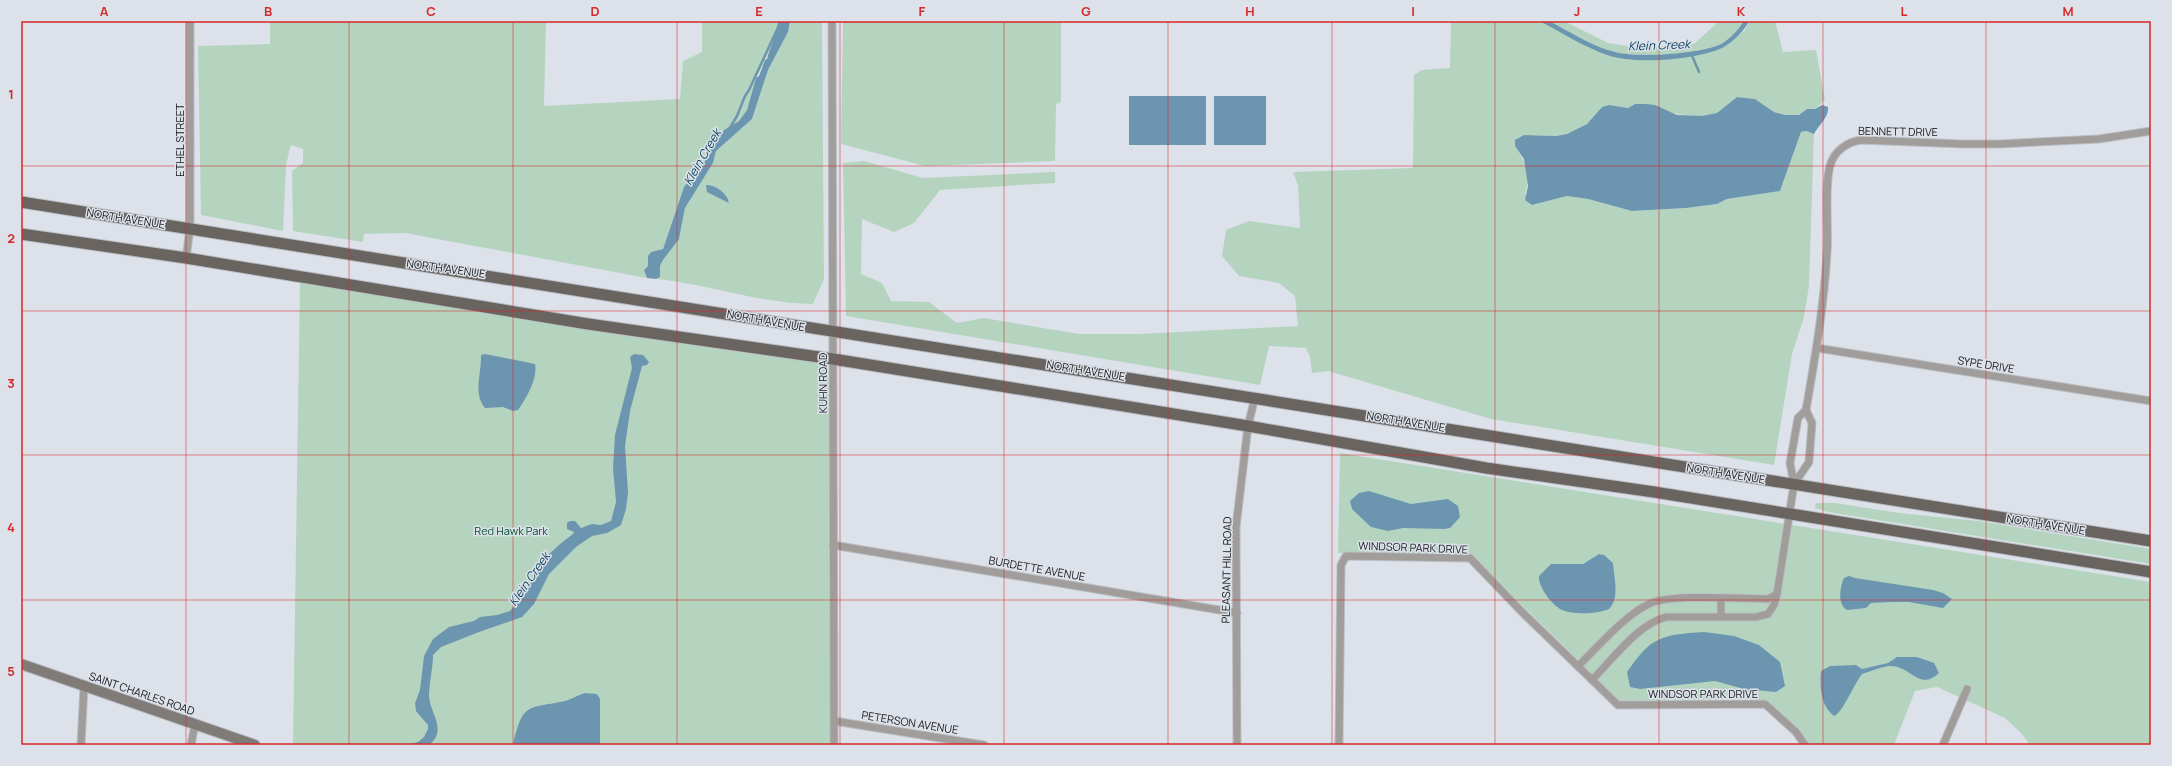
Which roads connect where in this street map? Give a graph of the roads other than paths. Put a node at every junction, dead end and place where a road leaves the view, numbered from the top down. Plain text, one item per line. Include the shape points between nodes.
1 (190, 21) edge
2 (832, 21) edge
3 (2151, 131) edge
4 (21, 202) edge
5 (190, 228) junction
6 (21, 234) edge
7 (186, 258) junction
8 (832, 331) junction
9 (1817, 348) junction
10 (833, 359) junction
11 (1256, 397) junction
12 (2151, 401) edge
13 (1806, 410) junction
14 (1248, 426) junction
15 (1794, 484) junction
16 (1790, 514) junction
17 (2151, 540) edge
18 (833, 545) junction
19 (2151, 572) edge
20 (1777, 594) junction
21 (1721, 599) junction
22 (1237, 613) junction
23 (1722, 617) junction
24 (21, 664) edge
25 (1578, 666) junction
26 (1592, 680) junction
27 (84, 686) junction
28 (1967, 689) dead end
29 (834, 721) junction
30 (195, 724) junction
31 (80, 745) edge
32 (191, 745) edge
33 (256, 745) edge
34 (834, 745) edge
35 (984, 745) edge
36 (1237, 745) edge
37 (1340, 745) edge
38 (1805, 745) edge
39 (1943, 745) edge

1 - 5 street, ETHEL STREET
2 - 8 street, KUHN ROAD
3 - 9 street, BENNETT DRIVE via 2099,139 1999,144 1861,140 1843,147 1833,159 1829,170 1825,292
4 - 5 main road, NORTH AVENUE
5 - 7 street, ETHEL STREET
5 - 8 main road, NORTH AVENUE via 550,283
6 - 7 main road
7 - 10 main road via 581,322
8 - 10 street, KUHN ROAD
8 - 11 main road, NORTH AVENUE
9 - 12 street, SYPE DRIVE
9 - 13 street, BENNETT DRIVE
10 - 14 main road
10 - 18 street, KUHN ROAD
11 - 14 street, PLEASANT HILL ROAD
11 - 15 main road, NORTH AVENUE
13 - 15 street, BENNETT DRIVE via 1798,418 1790,463
13 - 15 street, BENNETT DRIVE via 1812,423 1809,462
14 - 16 main road via 1486,468
14 - 22 street, PLEASANT HILL ROAD via 1236,527
15 - 16 street
15 - 17 main road, NORTH AVENUE
16 - 19 main road
16 - 20 street
18 - 22 street, BURDETTE AVENUE
18 - 29 street, KUHN ROAD
20 - 21 street via 1768,599
20 - 23 street via 1774,606 1768,614 1756,617
21 - 23 street
21 - 25 street via 1662,600 1650,603 1637,610
22 - 36 street, PLEASANT HILL ROAD
23 - 26 street via 1666,617 1654,620
24 - 27 street, SAINT CHARLES ROAD
25 - 26 street, WINDSOR PARK DRIVE
25 - 37 street, WINDSOR PARK DRIVE via 1470,558 1346,556 1341,565
26 - 38 street, WINDSOR PARK DRIVE via 1618,705 1764,704 1796,732
27 - 30 street, SAINT CHARLES ROAD
27 - 31 street
28 - 39 street
29 - 34 street, KUHN ROAD
29 - 35 street, PETERSON AVENUE
30 - 32 street
30 - 33 street, SAINT CHARLES ROAD

